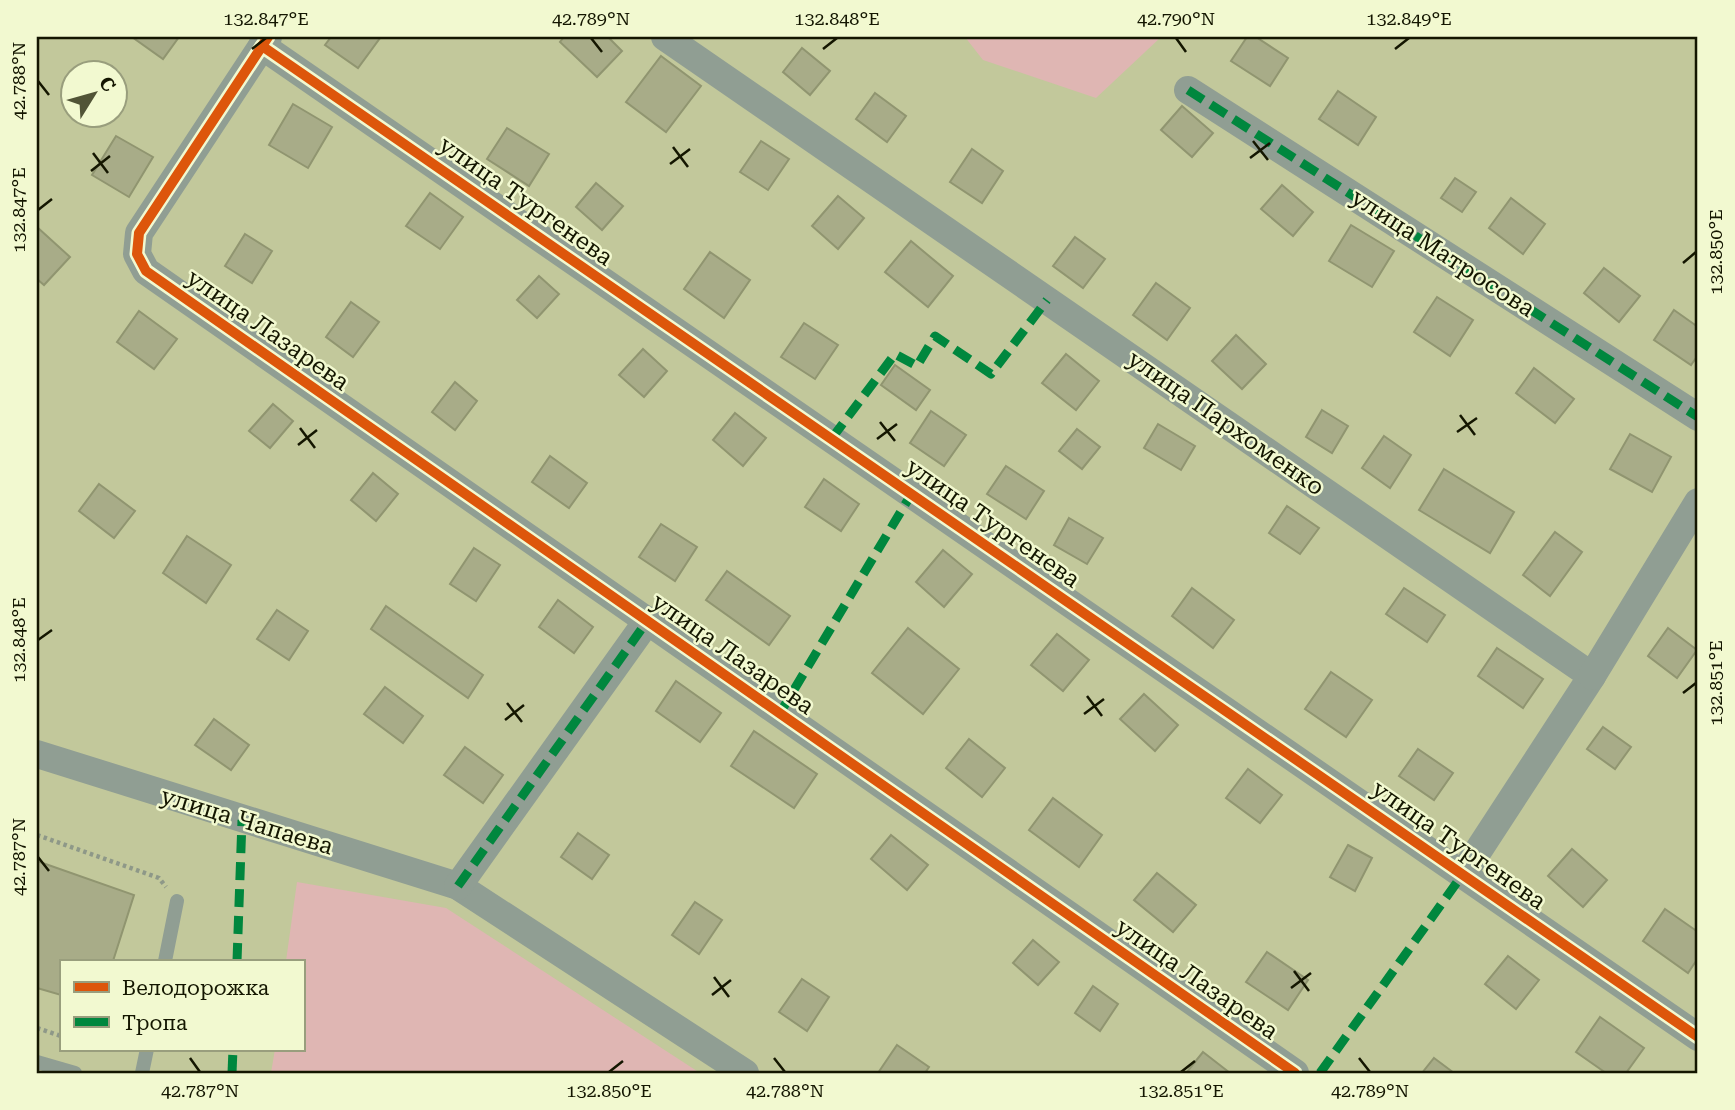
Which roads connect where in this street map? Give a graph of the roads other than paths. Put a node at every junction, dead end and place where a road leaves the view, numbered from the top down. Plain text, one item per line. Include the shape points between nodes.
1 (666, 37) edge
2 (265, 41) edge
3 (1188, 90) dead end
4 (1698, 417) edge
5 (1698, 502) edge
6 (648, 621) junction
7 (1592, 676) junction
8 (37, 754) edge
9 (1463, 874) junction
10 (458, 886) junction
11 (177, 901) road end
12 (165, 960) edge
13 (1698, 1037) edge
14 (147, 1050) edge
15 (37, 1062) edge
16 (75, 1073) edge
17 (142, 1073) edge
18 (745, 1073) edge
19 (1295, 1073) edge

1 - 7 street, улица Пархоменко
2 - 6 street, улица Лазарева via 139,233 136,254 146,271
2 - 9 street, улица Тургенева
3 - 4 street, улица Матросова
5 - 7 street
6 - 10 street
6 - 19 street, улица Лазарева
7 - 9 street
8 - 10 street, улица Чапаева
9 - 13 street, улица Тургенева
10 - 18 street, улица Чапаева
11 - 12 lane
14 - 17 lane
15 - 16 lane

